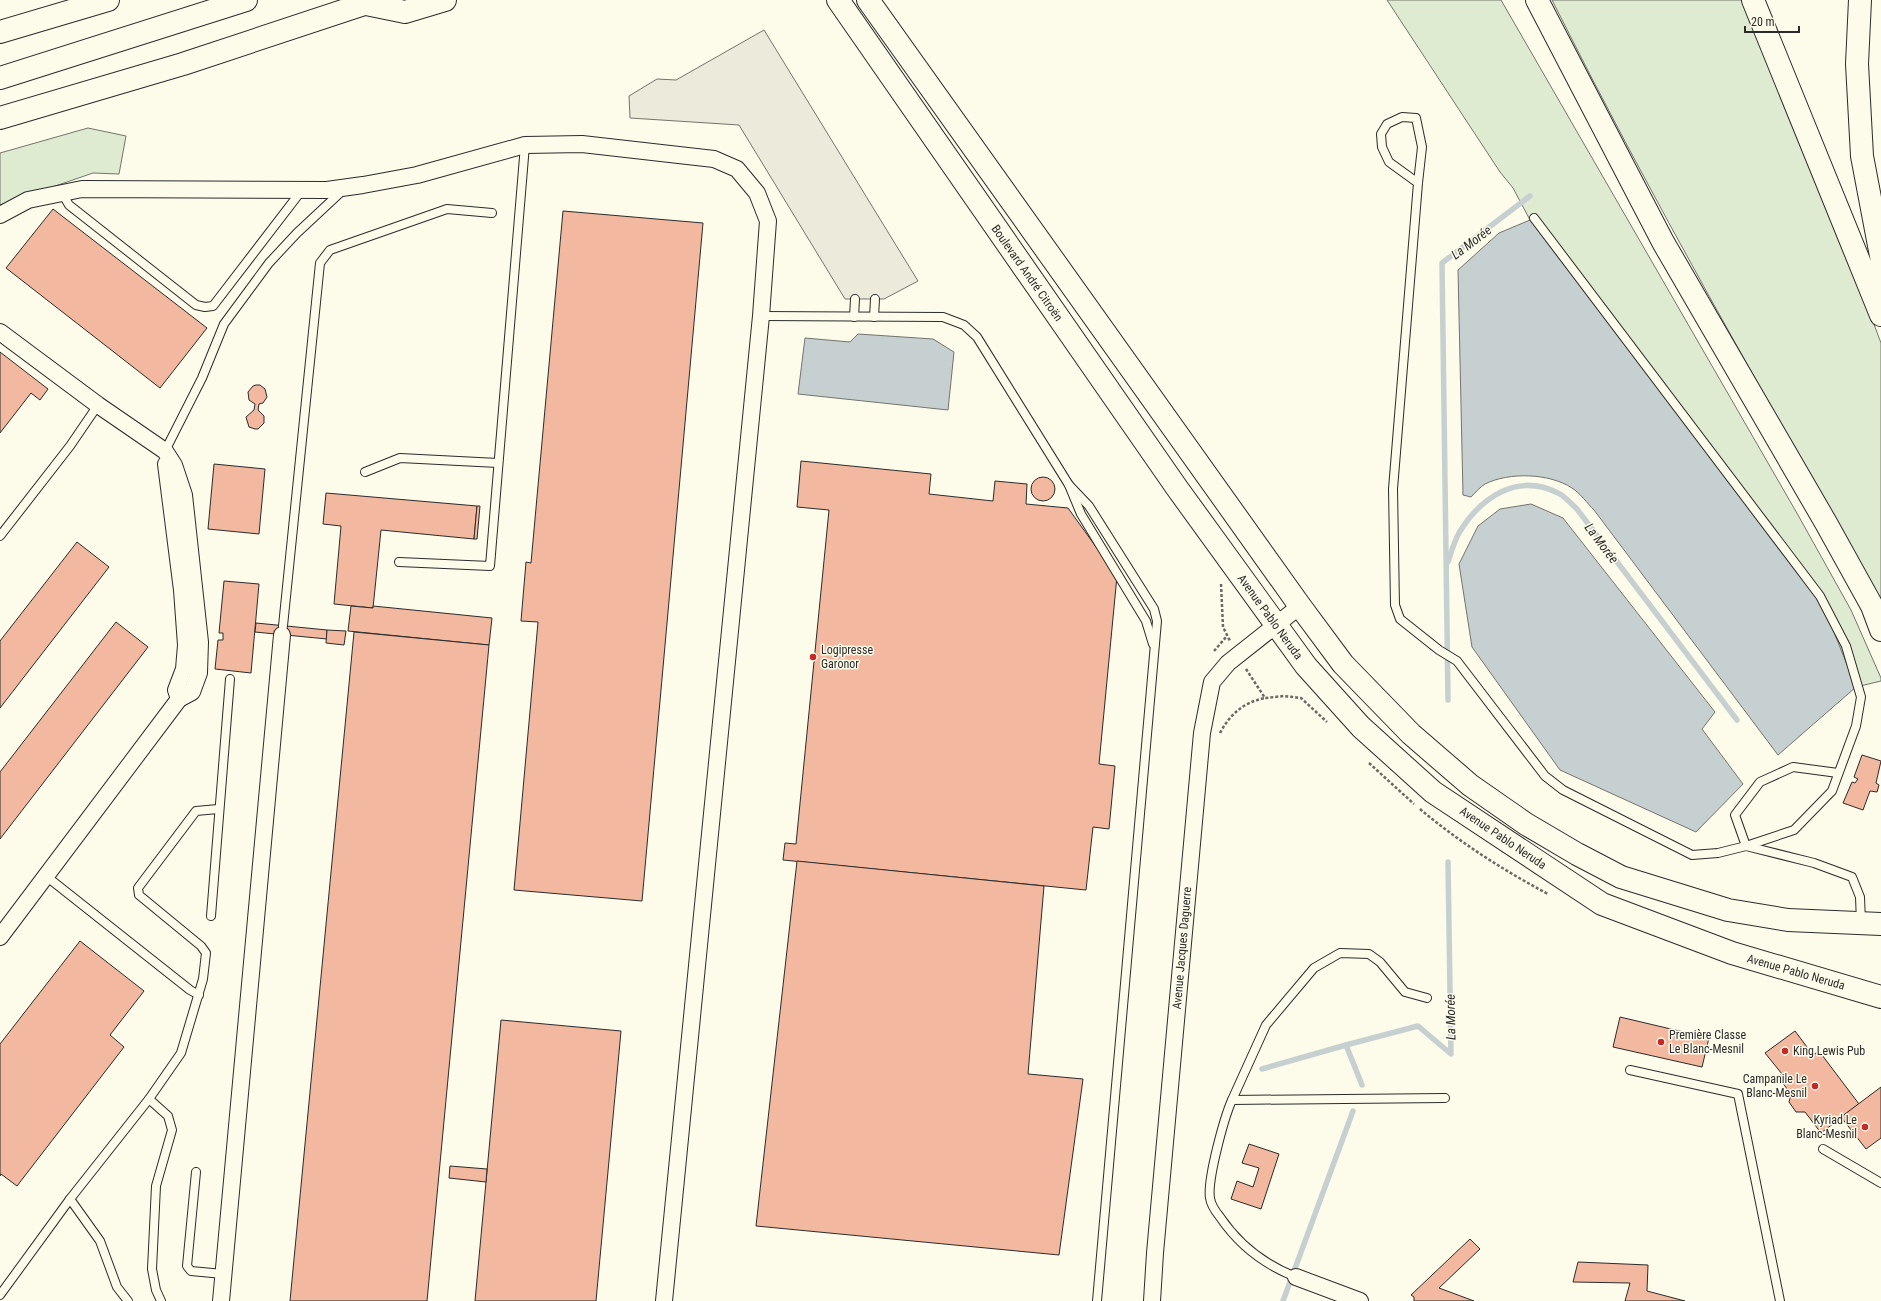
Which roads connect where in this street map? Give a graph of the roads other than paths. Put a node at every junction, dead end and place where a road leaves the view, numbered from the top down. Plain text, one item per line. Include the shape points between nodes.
1 (108, 0) edge
2 (246, 0) edge
3 (445, 0) edge
4 (838, 0) edge
5 (868, 0) edge
6 (1537, 0) edge
7 (1753, 0) edge
8 (1860, 0) edge
9 (371, 2) edge
10 (0, 32) edge
11 (0, 78) edge
12 (0, 118) edge
13 (525, 145) junction
14 (1418, 183) junction
15 (345, 187) junction
16 (303, 189) junction
17 (62, 193) junction
18 (492, 213) dead end
19 (0, 214) edge
20 (1534, 218) dead end
21 (1881, 256) edge
22 (1881, 263) edge
23 (1872, 292) junction
24 (855, 299) dead end
25 (875, 299) dead end
26 (1881, 315) edge
27 (761, 316) junction
28 (854, 317) junction
29 (874, 317) junction
30 (0, 332) edge
31 (98, 406) junction
32 (165, 451) junction
33 (498, 463) junction
34 (365, 472) dead end
35 (1069, 485) junction
36 (0, 536) edge
37 (1218, 545) joint
38 (399, 562) dead end
39 (1300, 606) junction
40 (1275, 625) junction
41 (282, 630) joint
42 (1881, 630) edge
43 (1154, 648) junction
44 (230, 679) dead end
45 (1838, 774) junction
46 (218, 809) junction
47 (1746, 846) junction
48 (46, 876) junction
49 (211, 916) dead end
50 (1875, 924) edge
51 (0, 937) edge
52 (199, 994) junction
53 (1881, 997) edge
54 (1427, 998) dead end
55 (1630, 1070) dead end
56 (1445, 1098) dead end
57 (149, 1099) junction
58 (1232, 1100) junction
59 (1823, 1149) dead end
60 (196, 1172) dead end
61 (1881, 1183) edge
62 (70, 1199) junction
63 (223, 1274) junction
64 (1296, 1277) joint
65 (0, 1295) edge
66 (128, 1301) edge
67 (161, 1301) edge
68 (221, 1301) edge
69 (664, 1301) edge
70 (1097, 1301) edge
71 (1152, 1301) edge
72 (1360, 1301) edge
73 (1780, 1301) edge

1 - 10 main road
2 - 11 main road
3 - 9 main road via 405,12
4 - 37 main road, Boulevard André Citroën
5 - 39 main road, Avenue Pablo Neruda
6 - 42 main road via 1664,242 1826,523 1872,606
7 - 23 main road
8 - 21 main road via 1857,64 1862,156
9 - 12 main road via 183,64
13 - 15 street via 418,175
13 - 27 street via 582,144 706,158 737,169 758,193 768,221
13 - 33 lane
14 - 14 lane via 1422,147 1416,118 1402,117 1387,124 1381,134 1382,146 1388,162
14 - 47 lane via 1393,489 1395,605 1400,619 1457,661 1545,776 1563,790 1692,855 1718,853
15 - 16 street via 327,190
15 - 32 lane via 269,263 224,324 202,378
16 - 17 street via 82,189
16 - 17 lane via 213,306 205,307 196,305 69,205
17 - 19 street via 28,200
18 - 41 lane via 447,209 330,250 320,262
20 - 45 lane via 1820,596 1846,646 1861,697 1856,726
22 - 23 main road
23 - 26 main road
24 - 28 lane
25 - 29 lane
27 - 28 lane
27 - 69 street
28 - 29 lane
29 - 35 lane via 943,317 964,325 977,337
30 - 31 street
31 - 32 street
31 - 36 lane
32 - 48 street via 186,645 184,669 176,690 179,699
33 - 34 lane via 400,458
33 - 38 lane via 490,566
35 - 43 lane via 1081,514 1146,620
35 - 43 lane via 1089,506 1154,609 1157,621
37 - 40 main road, Avenue Pablo Neruda
39 - 40 street, Avenue Jacques Daguerre
39 - 50 main road, Avenue Pablo Neruda via 1344,664 1411,734 1470,785 1526,824 1577,854 1621,877 1728,910 1788,920
40 - 53 main road, Avenue Pablo Neruda via 1306,666 1361,727 1433,792 1602,904 1732,953
40 - 71 street, Avenue Jacques Daguerre via 1228,663 1212,682 1202,733
41 - 63 street
43 - 70 lane
44 - 46 lane
45 - 47 lane via 1832,791 1794,830
45 - 47 lane via 1793,767 1760,782 1735,815
46 - 49 lane
46 - 52 lane via 196,811 138,888 139,895 202,946 206,954
47 - 50 lane via 1814,863 1852,877
48 - 51 street
48 - 52 lane via 190,990
52 - 57 lane via 181,1054
54 - 58 lane via 1405,992 1380,962 1369,954 1340,953 1314,968 1266,1025
55 - 73 lane via 1738,1094
56 - 58 lane
57 - 62 lane
57 - 67 lane via 168,1116 172,1130 156,1186 152,1269
58 - 64 lane via 1226,1113 1209,1186 1210,1199 1228,1229 1254,1254 1279,1270
59 - 61 lane
60 - 63 lane via 188,1266 191,1271
62 - 65 lane
62 - 66 lane via 100,1241 117,1287
63 - 68 street
64 - 72 street

